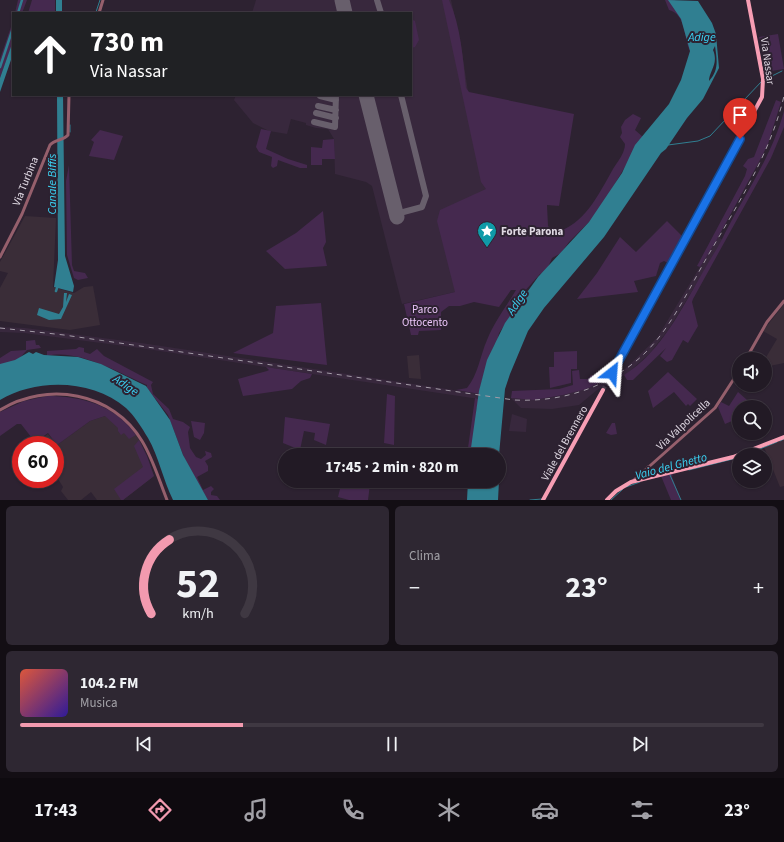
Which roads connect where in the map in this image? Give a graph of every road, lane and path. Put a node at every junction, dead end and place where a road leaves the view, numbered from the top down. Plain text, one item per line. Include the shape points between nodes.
1 (103, 0) edge
2 (748, 0) edge
3 (99, 12) edge
4 (69, 96) edge
5 (0, 257) edge
6 (783, 302) edge
7 (750, 352) edge
8 (612, 373) tunnel mouth
9 (732, 382) edge
10 (602, 392) tunnel mouth
11 (0, 410) edge
12 (784, 437) edge
13 (648, 467) junction
14 (652, 476) junction
15 (632, 481) junction
16 (544, 498) edge
17 (166, 500) edge
18 (607, 500) edge

1 - 3 street
2 - 8 main road, Via Nassar via 764,85 761,100
4 - 5 street, Via Turbina via 66,138 55,141 46,153 22,214
6 - 7 street via 767,322
9 - 13 street, Via Valpolicella via 715,408
10 - 16 main road, Viale del Brennero
11 - 17 street via 24,399 51,394 79,396 106,405 125,419 142,441
12 - 14 main road via 733,457
13 - 14 street
13 - 15 street, Via Valpolicella
14 - 15 main road
15 - 18 main road, Via Valpolicella

